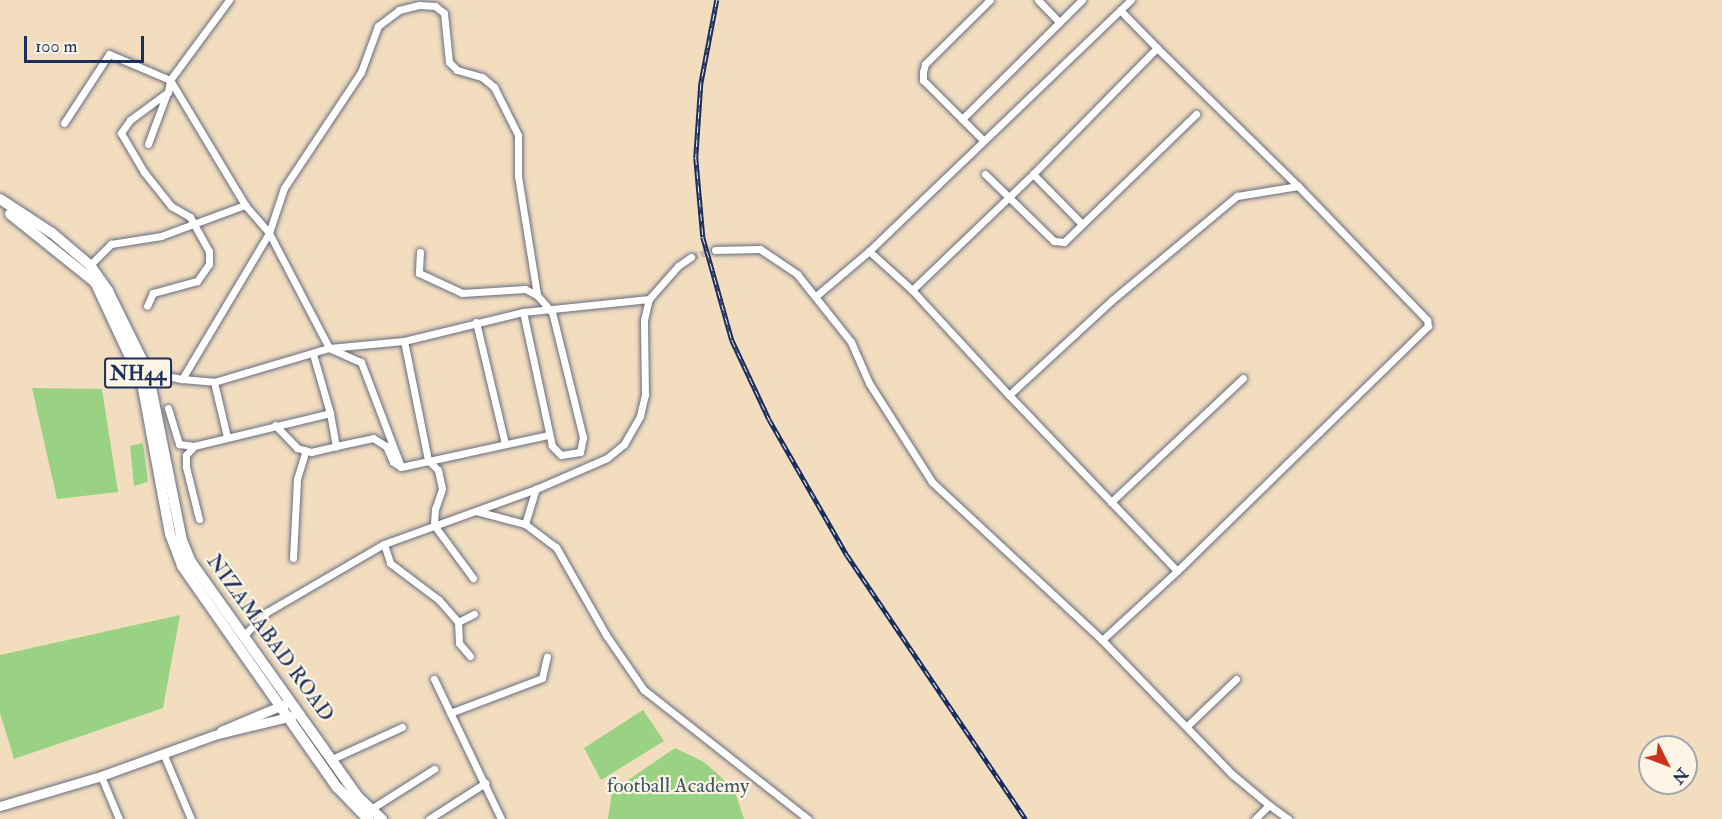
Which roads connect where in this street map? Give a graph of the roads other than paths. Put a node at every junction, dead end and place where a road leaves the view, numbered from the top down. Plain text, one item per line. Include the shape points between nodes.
1 (229, 0) edge
2 (990, 0) edge
3 (1038, 0) edge
4 (1082, 0) edge
5 (1131, 0) edge
6 (416, 2) edge
7 (1120, 10) junction
8 (1059, 22) junction
9 (1157, 48) junction
10 (170, 80) junction
11 (167, 93) junction
12 (1196, 114) dead end
13 (962, 118) junction
14 (64, 123) dead end
15 (983, 140) junction
16 (148, 144) dead end
17 (985, 174) dead end
18 (1033, 174) junction
19 (1298, 186) junction
20 (1009, 197) junction
21 (0, 200) edge
22 (245, 205) junction
23 (0, 207) edge
24 (190, 224) junction
25 (1082, 224) junction
26 (270, 233) junction
27 (714, 250) tunnel mouth
28 (869, 251) junction
29 (420, 252) dead end
30 (691, 257) tunnel mouth
31 (90, 265) junction
32 (912, 290) junction
33 (537, 295) junction
34 (816, 296) junction
35 (649, 299) junction
36 (147, 306) dead end
37 (523, 312) junction
38 (552, 312) junction
39 (476, 322) junction
40 (404, 341) junction
41 (329, 348) junction
42 (313, 354) junction
43 (148, 372) junction
44 (1243, 378) dead end
45 (182, 379) junction
46 (214, 382) junction
47 (1009, 395) junction
48 (168, 408) dead end
49 (330, 413) junction
50 (275, 424) junction
51 (548, 435) junction
52 (226, 437) junction
53 (505, 444) junction
54 (194, 446) junction
55 (336, 446) junction
56 (306, 450) junction
57 (428, 460) junction
58 (401, 467) junction
59 (536, 489) junction
60 (1111, 502) junction
61 (476, 511) junction
62 (199, 519) dead end
63 (525, 524) junction
64 (434, 525) junction
65 (384, 544) junction
66 (293, 558) dead end
67 (1177, 571) junction
68 (473, 578) dead end
69 (474, 614) dead end
70 (458, 622) junction
71 (243, 636) junction
72 (1102, 640) junction
73 (470, 656) dead end
74 (547, 657) dead end
75 (434, 679) dead end
76 (1236, 679) dead end
77 (292, 701) junction
78 (283, 710) junction
79 (450, 713) junction
80 (302, 716) junction
81 (1187, 726) junction
82 (402, 727) dead end
83 (164, 753) junction
84 (332, 759) junction
85 (434, 769) dead end
86 (101, 776) junction
87 (485, 783) junction
88 (1269, 805) junction
89 (0, 806) edge
90 (369, 814) edge
91 (119, 819) edge
92 (191, 819) edge
93 (382, 819) edge
94 (429, 819) edge
95 (501, 819) edge
96 (808, 819) edge
97 (1255, 819) edge
98 (1288, 819) edge

1 - 10 street
2 - 13 street via 925,64 922,72 923,80
3 - 8 street
4 - 8 street
5 - 7 street
6 - 26 street via 378,26 361,72 284,188
6 - 33 street via 435,6 444,13 450,62 457,70 482,77 504,101 518,135 518,176
7 - 9 street
7 - 15 street
8 - 13 street
9 - 18 street
9 - 19 street
10 - 11 street
10 - 14 street via 109,54
10 - 22 street
11 - 16 street
11 - 24 street via 130,120 122,133 144,172 171,206 190,217
12 - 25 street
13 - 15 street
15 - 28 street
17 - 20 street
18 - 20 street
18 - 25 street
19 - 47 street via 1237,196 1112,300
19 - 67 street via 1427,320 1428,326
20 - 25 street via 1054,241 1064,242
20 - 32 street
21 - 31 highway, NIZAMABAD ROAD / NH44 via 52,233
22 - 24 street
22 - 26 street
23 - 78 highway, NIZAMABAD ROAD / NH44 via 78,266 100,292 142,383 170,534 194,585
24 - 31 street via 161,236 111,244
24 - 36 street via 209,251 204,275 197,281 153,293
26 - 41 street
26 - 45 street
27 - 34 street via 760,249 775,256
28 - 32 street
28 - 34 street
29 - 33 street via 419,273 462,293 525,289
30 - 35 street
31 - 43 highway, NIZAMABAD ROAD / NH44
32 - 47 street
33 - 38 street
34 - 72 street via 851,342 869,383 932,482
35 - 38 street
35 - 59 street via 644,320 645,395 634,428 624,444 607,458
37 - 38 street
37 - 39 street
37 - 51 street
38 - 51 street via 583,450 561,455
39 - 40 street
39 - 53 street
40 - 41 street
40 - 57 street
41 - 42 street
41 - 58 street via 361,362
42 - 46 street
42 - 49 street
43 - 45 street
43 - 71 highway, NIZAMABAD ROAD / NH44 via 182,540 191,562
44 - 60 street
45 - 46 street
46 - 52 street
47 - 60 street
48 - 54 street via 179,444
49 - 50 street
49 - 55 street
50 - 52 street
50 - 56 street via 290,444
51 - 53 street
52 - 54 street
53 - 57 street
54 - 62 street via 186,455 186,468
55 - 56 street
55 - 58 street via 373,438 386,446 393,462
56 - 66 street via 296,488
57 - 58 street
57 - 64 street via 438,470 442,489
59 - 61 street
59 - 63 street
60 - 67 street
61 - 63 street
61 - 64 street
63 - 96 street via 556,547 606,635 644,690
64 - 65 street
64 - 68 street
65 - 70 street via 390,563 439,600
65 - 71 street via 267,612
67 - 72 street
69 - 70 street
70 - 73 street via 459,643
71 - 77 highway, NIZAMABAD ROAD / NH44
72 - 81 street
74 - 79 street via 542,678
75 - 79 street
76 - 81 street
77 - 78 main road
77 - 80 highway, NIZAMABAD ROAD / NH44
78 - 80 main road
78 - 83 main road
78 - 90 highway, NIZAMABAD ROAD / NH44 via 337,787
79 - 87 street
80 - 84 highway, NIZAMABAD ROAD / NH44
81 - 88 street via 1232,774
82 - 84 street
83 - 86 main road
83 - 92 street
84 - 90 highway, NIZAMABAD ROAD / NH44
85 - 90 street
86 - 89 main road
86 - 91 street
87 - 94 street
87 - 95 street
88 - 97 street
88 - 98 street
90 - 93 highway, NIZAMABAD ROAD / NH44

